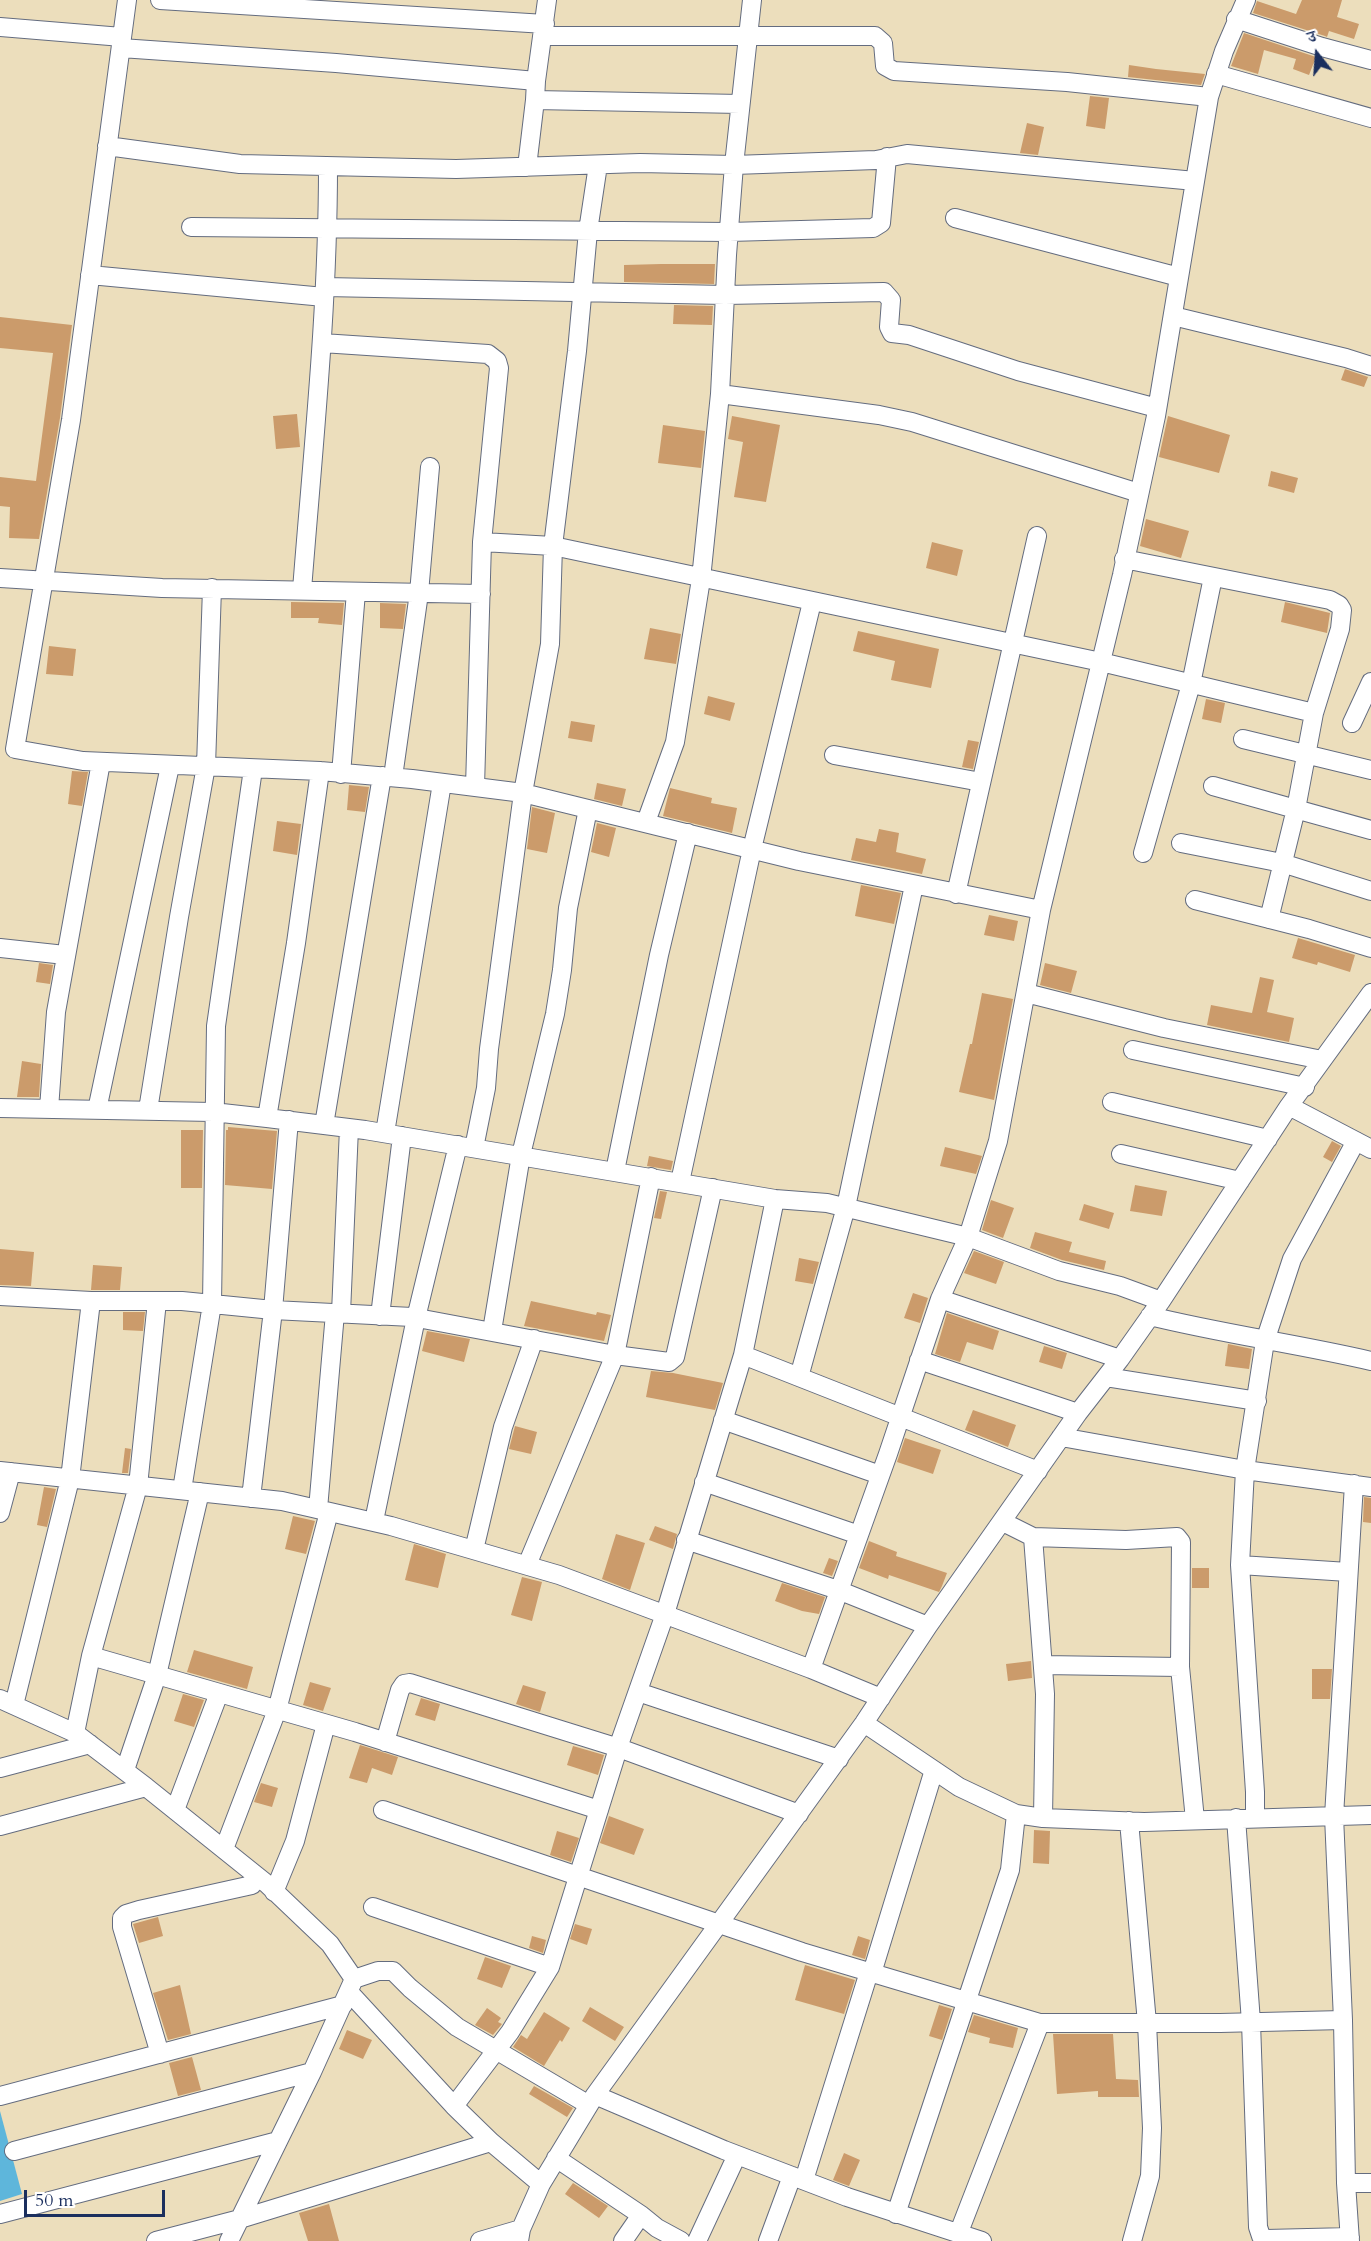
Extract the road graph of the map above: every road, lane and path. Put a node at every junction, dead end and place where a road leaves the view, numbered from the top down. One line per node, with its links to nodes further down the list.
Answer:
1 (127, 0): 10 (street)
2 (160, 0): 8 (street)
3 (547, 0): 8 (street)
4 (752, 0): 9 (street)
5 (1246, 0): 6 (street)
6 (1236, 20): 11 (street); 12 (street)
7 (0, 27): 10 (street)
8 (543, 30): 9 (street); 13 (street)
9 (748, 36): 14 (street); 16 (street)
10 (121, 42): 13 (street); 18 (street)
11 (1371, 60)
12 (1216, 74): 14 (street); 17 (street)
13 (536, 81): 15 (street)
14 (1209, 97): 24 (street)
15 (535, 100): 16 (street); 23 (street)
16 (740, 104): 21 (street)
17 (1371, 118)
18 (107, 146): 22 (street); 30 (street)
19 (887, 158): 21 (street); 24 (street); 29 (street)
20 (597, 165): 21 (street); 23 (street); 28 (street)
21 (734, 165): 29 (street)
22 (328, 167): 23 (street); 27 (street)
23 (527, 167)
24 (1195, 181): 31 (street)
25 (955, 218): 31 (street)
26 (190, 227): 27 (street)
27 (328, 228): 28 (street); 32 (street)
28 (588, 231): 29 (street); 33 (street)
29 (729, 232): 34 (street)
30 (90, 275): 32 (street); 49 (street)
31 (1179, 277): 35 (street)
32 (325, 292): 33 (street); 36 (street)
33 (582, 293): 34 (street); 44 (street)
34 (725, 295): 38 (street); 39 (street)
35 (1173, 316): 37 (street); 39 (street)
36 (322, 342): 43 (street); 51 (street)
37 (1371, 366)
38 (720, 394): 41 (street); 48 (street)
39 (1157, 408): 41 (street)
40 (430, 467): 53 (street)
41 (1139, 493): 45 (street)
42 (1036, 536): 56 (street)
43 (482, 542): 44 (street); 54 (street)
44 (553, 546): 48 (street); 78 (street)
45 (1124, 560): 46 (street); 57 (street)
46 (1213, 577): 59 (street); 60 (street)
47 (0, 578): 49 (street)
48 (701, 579): 55 (street); 81 (street)
49 (44, 582): 50 (street); 63 (street)
50 (212, 588): 51 (street); 68 (street)
51 (302, 590): 52 (street)
52 (356, 592): 53 (street); 72 (street)
53 (419, 593): 54 (street); 73 (street)
54 (481, 594): 77 (street)
55 (812, 602): 56 (street); 85 (street)
56 (1013, 644): 57 (street); 74 (street)
57 (1101, 662): 59 (street); 92 (street)
58 (1371, 682): 61 (street)
59 (1191, 684): 60 (street); 86 (street)
60 (1314, 713): 64 (street)
61 (1352, 723)
62 (1243, 739): 64 (street)
63 (8, 748): 66 (street)
64 (1305, 754): 70 (street); 80 (street)
65 (834, 755): 74 (street)
66 (101, 762): 67 (street); 96 (street)
67 (170, 766): 68 (street); 106 (street)
68 (206, 766): 69 (street); 107 (street)
69 (253, 769): 71 (street); 108 (street)
70 (1371, 770)
71 (320, 771): 72 (street); 109 (street)
72 (341, 774): 73 (street)
73 (388, 777): 75 (street); 111 (street)
74 (981, 782): 90 (street)
75 (442, 783): 77 (street); 113 (street)
76 (1213, 786): 80 (street)
77 (475, 787): 78 (street)
78 (523, 793): 79 (street); 116 (street)
79 (588, 809): 81 (street); 118 (street)
80 (1296, 809): 82 (street); 87 (street)
81 (646, 822): 83 (street)
82 (1371, 830)
83 (688, 833): 85 (street); 119 (street)
84 (1181, 843): 87 (street)
85 (752, 849): 88 (street); 122 (street)
86 (1143, 853)
87 (1281, 863): 89 (street); 93 (street)
88 (914, 885): 90 (street); 125 (street)
89 (1371, 891)
90 (956, 894): 92 (street)
91 (1195, 900): 93 (street)
92 (1041, 910): 97 (street)
93 (1269, 919): 95 (street)
94 (0, 948): 96 (street)
95 (1371, 948)
96 (65, 955): 105 (street)
97 (1026, 993): 100 (street); 126 (street)
98 (1371, 993): 100 (street)
99 (1133, 1050): 101 (street)
100 (1322, 1060): 101 (street)
101 (1305, 1087): 103 (street)
102 (1112, 1102): 114 (street)
103 (1289, 1106): 114 (street); 115 (street)
104 (0, 1108): 105 (street)
105 (49, 1109): 106 (street)
106 (97, 1110): 107 (street)
107 (148, 1110): 108 (street)
108 (213, 1112): 109 (street); 132 (street)
109 (267, 1118): 110 (street)
110 (289, 1120): 111 (street); 133 (street)
111 (324, 1125): 112 (street)
112 (349, 1128): 113 (street); 134 (street)
113 (394, 1134): 116 (street); 135 (street)
114 (1268, 1139): 121 (street)
115 (1363, 1145): 140 (street)
116 (466, 1147): 118 (street); 137 (street)
117 (1121, 1154): 121 (street)
118 (521, 1155): 119 (street); 138 (street)
119 (615, 1171): 120 (street)
120 (651, 1177): 122 (street); 141 (street)
121 (1240, 1181): 131 (street)
122 (680, 1182): 123 (street)
123 (713, 1188): 124 (street); 141 (street)
124 (775, 1199): 125 (street); 142 (street)
125 (846, 1207): 126 (street); 146 (street)
126 (968, 1237): 128 (street); 131 (street)
127 (0, 1296): 129 (street)
128 (940, 1299): 143 (street); 144 (street)
129 (91, 1301): 130 (street); 157 (street)
130 (157, 1301): 132 (street); 160 (street)
131 (1161, 1301): 136 (street)
132 (212, 1304): 133 (street); 161 (street)
133 (273, 1310): 134 (street); 162 (street)
134 (338, 1313): 135 (street); 163 (street)
135 (380, 1316): 137 (street)
136 (1150, 1316): 140 (street); 143 (street)
137 (416, 1318): 138 (street); 165 (street)
138 (492, 1331): 139 (street)
139 (534, 1339): 141 (street); 170 (street)
140 (1265, 1341): 145 (street); 148 (street)
141 (615, 1355): 171 (street)
142 (743, 1355): 146 (street); 151 (street)
143 (1120, 1359): 147 (street)
144 (920, 1360): 149 (street); 150 (street)
145 (1371, 1361)
146 (799, 1377): 150 (street)
147 (1106, 1377): 148 (street); 149 (street)
148 (1257, 1401): 154 (street)
149 (1078, 1413): 152 (street)
150 (900, 1416): 153 (street); 156 (street)
151 (723, 1420): 156 (street); 158 (street)
152 (1061, 1437): 153 (street); 154 (street)
153 (1038, 1470): 166 (street)
154 (1245, 1470): 159 (street); 172 (street)
155 (5, 1472): 157 (street); 164 (street)
156 (880, 1475): 167 (street)
157 (70, 1479): 160 (street); 185 (street)
158 (704, 1482): 167 (street); 169 (street)
159 (1363, 1485): 173 (street)
160 (138, 1486): 161 (street); 177 (street)
161 (191, 1491): 162 (street); 181 (street)
162 (251, 1498): 163 (street)
163 (324, 1510): 165 (street); 186 (street)
164 (0, 1513)
165 (374, 1521): 170 (street)
166 (1003, 1522): 168 (street); 176 (street)
167 (859, 1535): 174 (street)
168 (1033, 1537): 178 (street); 179 (street)
169 (686, 1540): 174 (street); 175 (street)
170 (474, 1550): 171 (street)
171 (527, 1565): 175 (street)
172 (1240, 1565): 173 (street); 207 (street)
173 (1348, 1572): 204 (street)
174 (838, 1590): 176 (street); 180 (street)
175 (664, 1614): 180 (street); 182 (street)
176 (928, 1626): 184 (street)
177 (91, 1656): 181 (street); 189 (street)
178 (1043, 1665): 179 (street); 205 (street)
179 (1180, 1667): 208 (street)
180 (811, 1669): 184 (street)
181 (157, 1675): 183 (street); 195 (street)
182 (638, 1692): 192 (street); 193 (street)
183 (219, 1693): 186 (street); 198 (street)
184 (881, 1698): 187 (street)
185 (7, 1702): 189 (street)
186 (277, 1710): 188 (street); 211 (street)
187 (864, 1723): 193 (street); 196 (street)
188 (326, 1724): 190 (street); 214 (street)
189 (75, 1733): 191 (street)
190 (386, 1742): 192 (street); 200 (street)
191 (90, 1744): 194 (street); 195 (street)
192 (619, 1748): 200 (street); 201 (street)
193 (839, 1759): 201 (street)
194 (0, 1768)
195 (125, 1770): 197 (street)
196 (934, 1770): 202 (street); 218 (street)
197 (146, 1787): 198 (street); 210 (street)
198 (175, 1810): 211 (street)
199 (383, 1810): 212 (street)
200 (600, 1810): 212 (street)
201 (799, 1814): 216 (street)
202 (1016, 1814): 205 (street); 220 (street)
203 (1371, 1815): 204 (street)
204 (1334, 1816): 207 (street); 221 (street)
205 (1043, 1818): 209 (street)
206 (1236, 1818): 207 (street); 208 (street); 222 (street)
207 (1255, 1818)
208 (1195, 1820): 209 (street)
209 (1129, 1821): 224 (street)
210 (0, 1826)
211 (224, 1849): 214 (street)
212 (579, 1876): 216 (street); 217 (street)
213 (252, 1885): 226 (street)
214 (274, 1892): 219 (street)
215 (373, 1907): 217 (street)
216 (720, 1924): 218 (street); 229 (street)
217 (550, 1967): 225 (street)
218 (870, 1972): 220 (street); 236 (street)
219 (349, 1992): 225 (street); 226 (street); 227 (street); 230 (street)
220 (966, 2001): 223 (street); 241 (street)
221 (1343, 2020): 222 (street); 237 (street)
222 (1251, 2022): 224 (street); 246 (street)
223 (1040, 2023): 224 (street); 244 (street)
224 (1147, 2023): 255 (street)
225 (497, 2050): 229 (street); 230 (street)
226 (160, 2054): 228 (street)
227 (312, 2072): 231 (street); 233 (street)
228 (0, 2096)
229 (592, 2100): 234 (street); 235 (street)
230 (454, 2106): 232 (street)
231 (278, 2142): 240 (street); 243 (street)
232 (491, 2142): 239 (street); 243 (street)
233 (14, 2151)
234 (737, 2155): 236 (street); 252 (street)
235 (556, 2158): 239 (street); 242 (street)
236 (798, 2178): 241 (street); 253 (street)
237 (1346, 2182): 238 (street); 246 (street)
238 (1371, 2183)
239 (541, 2184): 245 (street)
240 (0, 2214)
241 (896, 2214): 244 (street)
242 (640, 2215): 250 (street); 251 (street)
243 (240, 2219): 247 (street); 248 (street)
244 (959, 2232): 254 (street)
245 (520, 2235): 249 (street)
246 (1350, 2239)
247 (156, 2241)
248 (229, 2241)
249 (480, 2241)
250 (623, 2241)
251 (681, 2241)
252 (696, 2241)
253 (768, 2241)
254 (982, 2241)
255 (1132, 2241)

